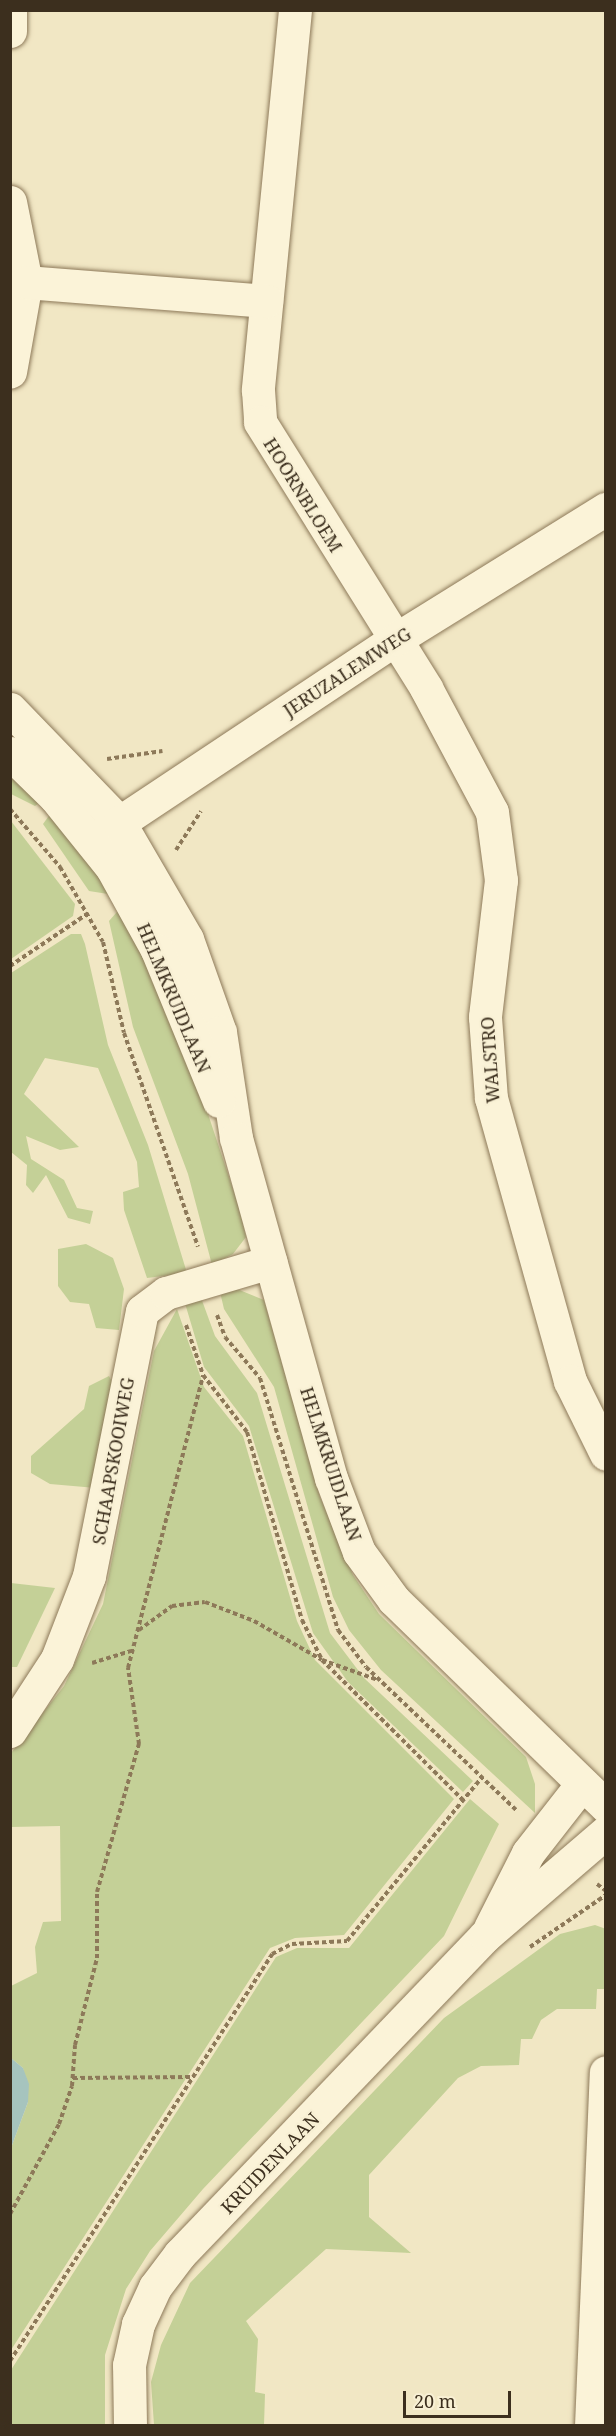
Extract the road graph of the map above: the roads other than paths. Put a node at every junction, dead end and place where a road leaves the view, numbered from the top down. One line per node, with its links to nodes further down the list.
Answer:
1 (295, 10): 6 (street, HOORNBLOEM)
2 (10, 12): 3 (street)
3 (10, 31)
4 (10, 202): 5 (street)
5 (26, 282): 6 (street); 7 (street)
6 (266, 301): 9 (street, HOORNBLOEM)
7 (10, 372)
8 (606, 509): 9 (street, JERUZALEMWEG)
9 (396, 639): 12 (street, JERUZALEMWEG); 16 (street, WALSTRO)
10 (10, 709): 12 (street, HELMKRUIDLAAN)
11 (10, 753): 13 (street, HELMKRUIDLAAN)
12 (119, 822): 13 (street, JERUZALEMWEG); 14 (street, HELMKRUIDLAAN)
13 (93, 840): 14 (street, HELMKRUIDLAAN)
14 (236, 1138): 15 (street, HELMKRUIDLAAN)
15 (270, 1262): 17 (street, SCHAAPSKOOIWEG); 18 (street, HELMKRUIDLAAN)
16 (606, 1454)
17 (10, 1731)
18 (582, 1784): 19 (street, HELMKRUIDLAAN); 21 (street, KRUIDENLAAN)
19 (606, 1806)
20 (606, 1832): 21 (street, KRUIDENLAAN)
21 (485, 1936): 23 (street, KRUIDENLAAN)
22 (606, 2072): 24 (street)
23 (130, 2426)
24 (591, 2426)

